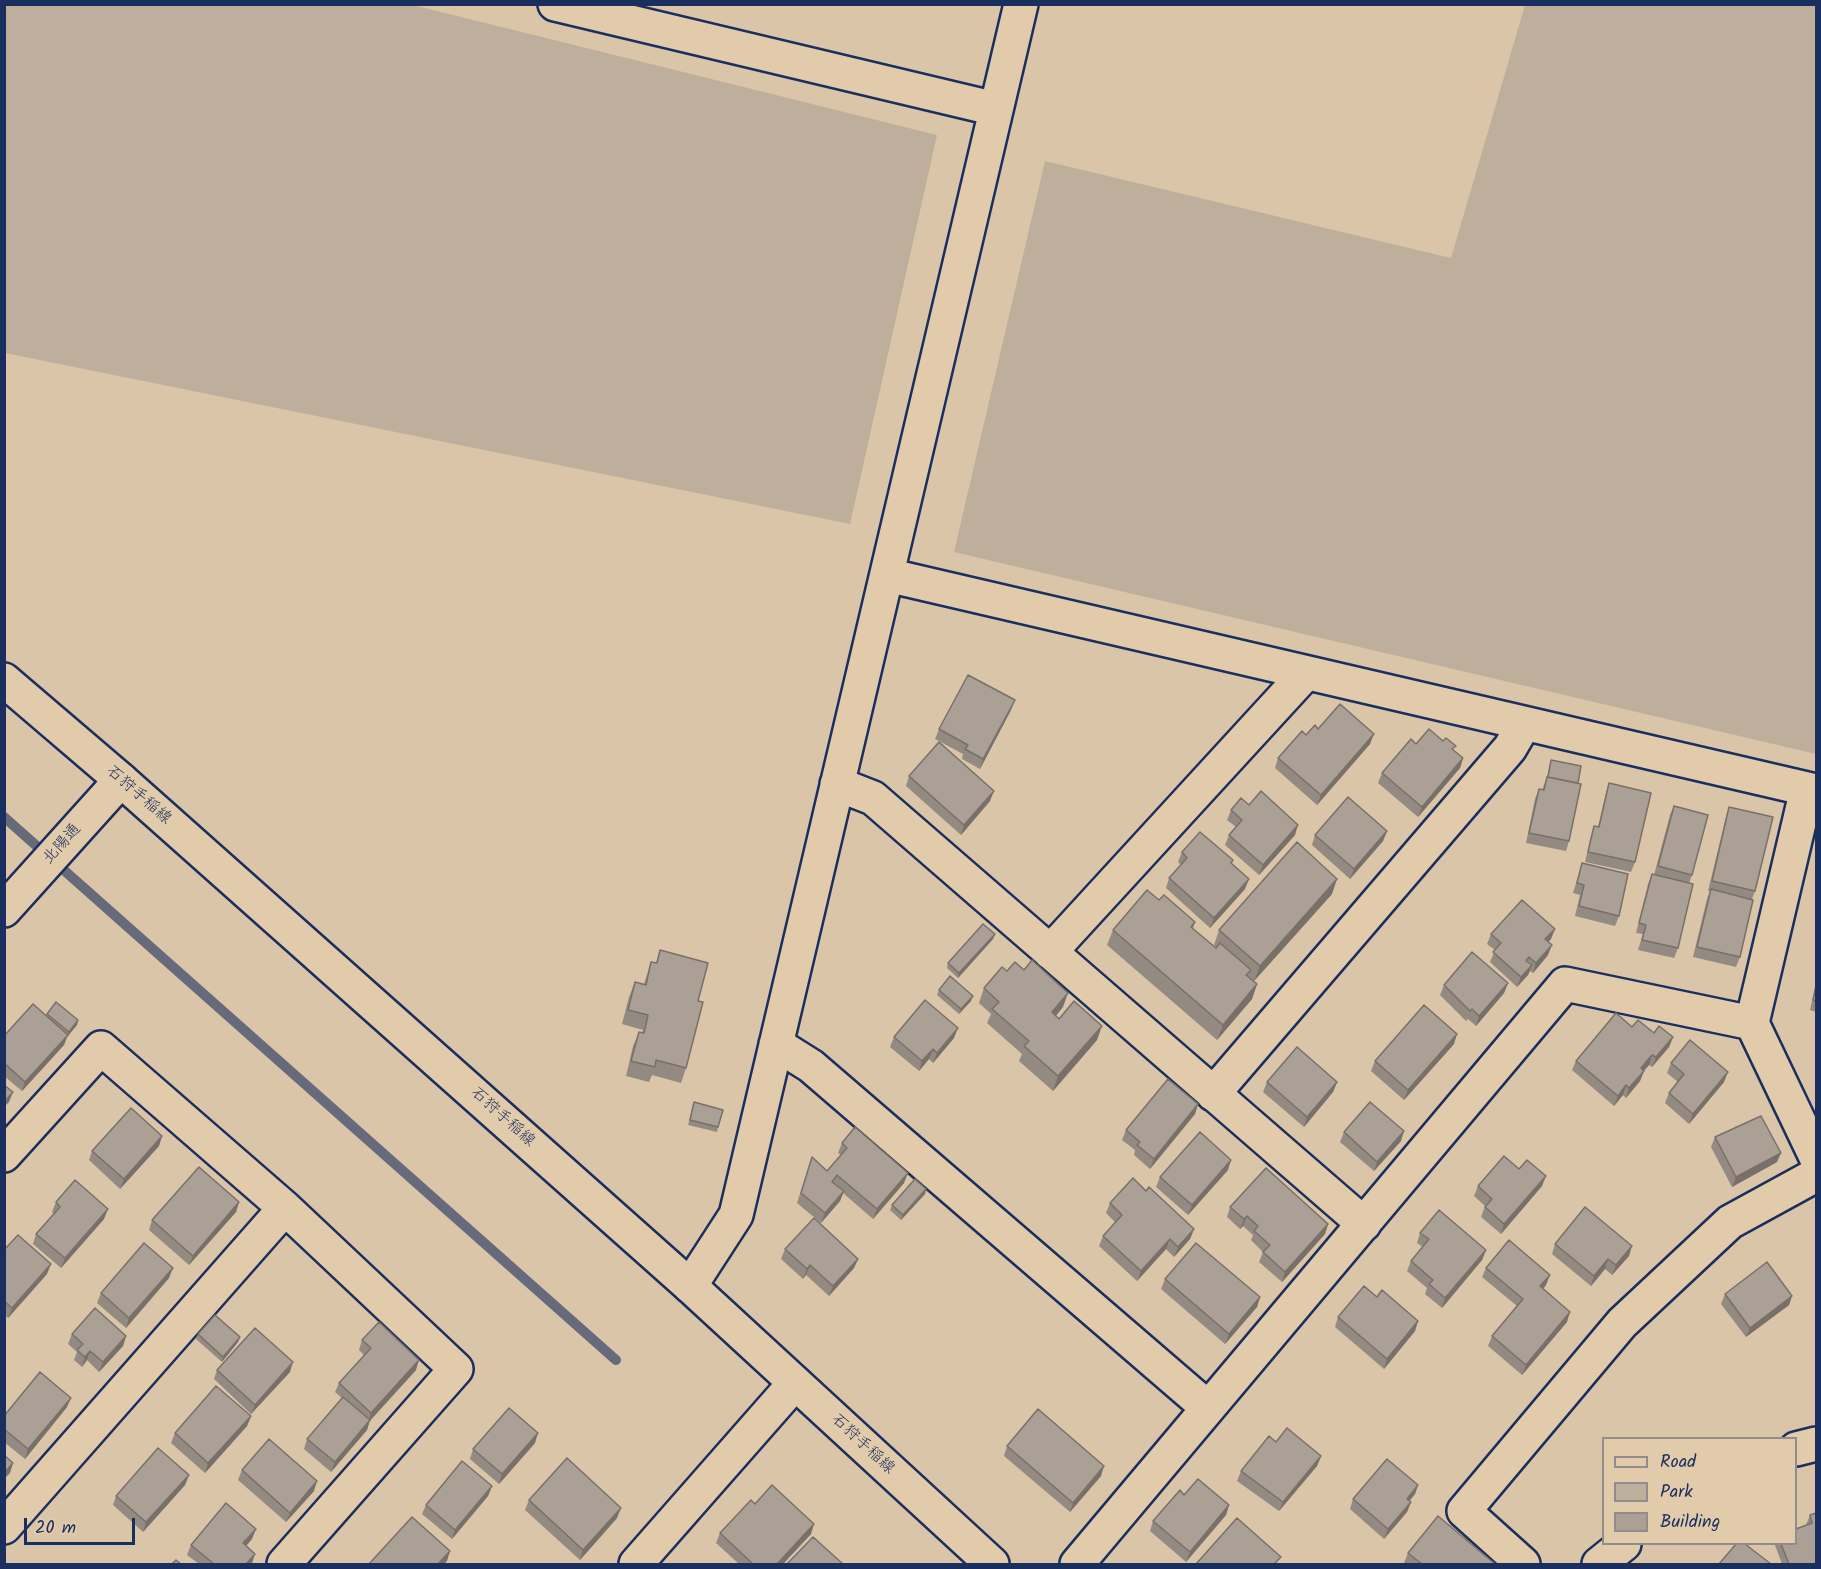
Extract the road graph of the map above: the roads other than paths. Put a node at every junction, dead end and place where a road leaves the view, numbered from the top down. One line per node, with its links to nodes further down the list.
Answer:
1 (555, 4): 3 (street)
2 (1021, 4): 3 (street)
3 (996, 109): 4 (street)
4 (887, 576): 5 (street); 9 (street)
5 (1306, 673): 7 (street); 12 (street)
6 (4, 680): 8 (street, 石狩手稲線)
7 (1524, 724): 10 (street); 15 (street)
8 (121, 780): 11 (street, 北陽通); 21 (street, 石狩手稲線)
9 (837, 784): 12 (street); 14 (street)
10 (1812, 790): 13 (street)
11 (4, 910)
12 (1050, 952): 15 (street)
13 (1752, 1023): 17 (street); 20 (street)
14 (776, 1044): 21 (street); 23 (street)
15 (1214, 1094): 20 (street)
16 (4, 1155): 19 (street)
17 (1816, 1157)
18 (1816, 1175): 32 (street)
19 (285, 1208): 26 (street); 28 (street)
20 (1364, 1224): 23 (street)
21 (690, 1286): 22 (street, 石狩手稲線)
22 (795, 1383): 29 (street); 30 (street, 石狩手稲線)
23 (1208, 1408): 31 (street)
24 (1816, 1444): 25 (street)
25 (1797, 1449)
26 (4, 1527)
27 (1623, 1545): 33 (street)
28 (284, 1564)
29 (636, 1564)
30 (992, 1564)
31 (1077, 1564)
32 (1522, 1564)
33 (1599, 1564)

